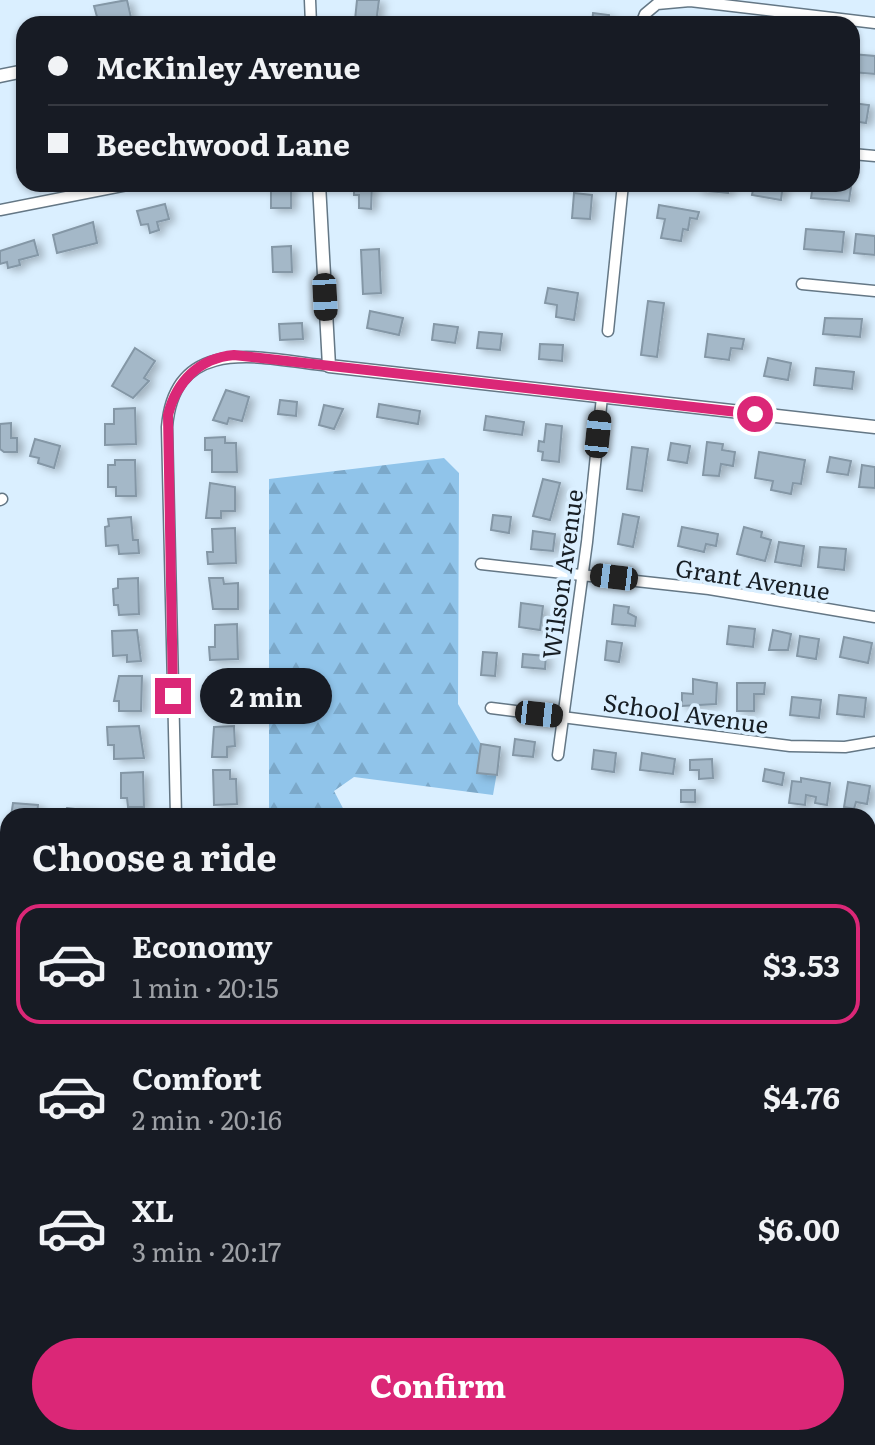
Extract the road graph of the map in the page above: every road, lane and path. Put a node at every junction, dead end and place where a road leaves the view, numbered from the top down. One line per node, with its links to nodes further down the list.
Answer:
1 (645, 16): 2 (street)
2 (816, 16)
3 (91, 192): 6 (street)
4 (319, 192): 10 (street)
5 (622, 192): 9 (street)
6 (0, 210)
7 (802, 284): 8 (street)
8 (875, 291)
9 (608, 331)
10 (329, 366): 11 (street); 20 (street)
11 (602, 397): 12 (street); 14 (street, Wilson Avenue)
12 (875, 427)
13 (481, 564): 14 (street, Grant Avenue)
14 (583, 574): 15 (street, Grant Avenue); 17 (street, Wilson Avenue)
15 (875, 617)
16 (491, 708): 17 (street, School Avenue)
17 (563, 717): 18 (street, School Avenue); 19 (street, Wilson Avenue)
18 (875, 742)
19 (558, 755)
20 (176, 808)

